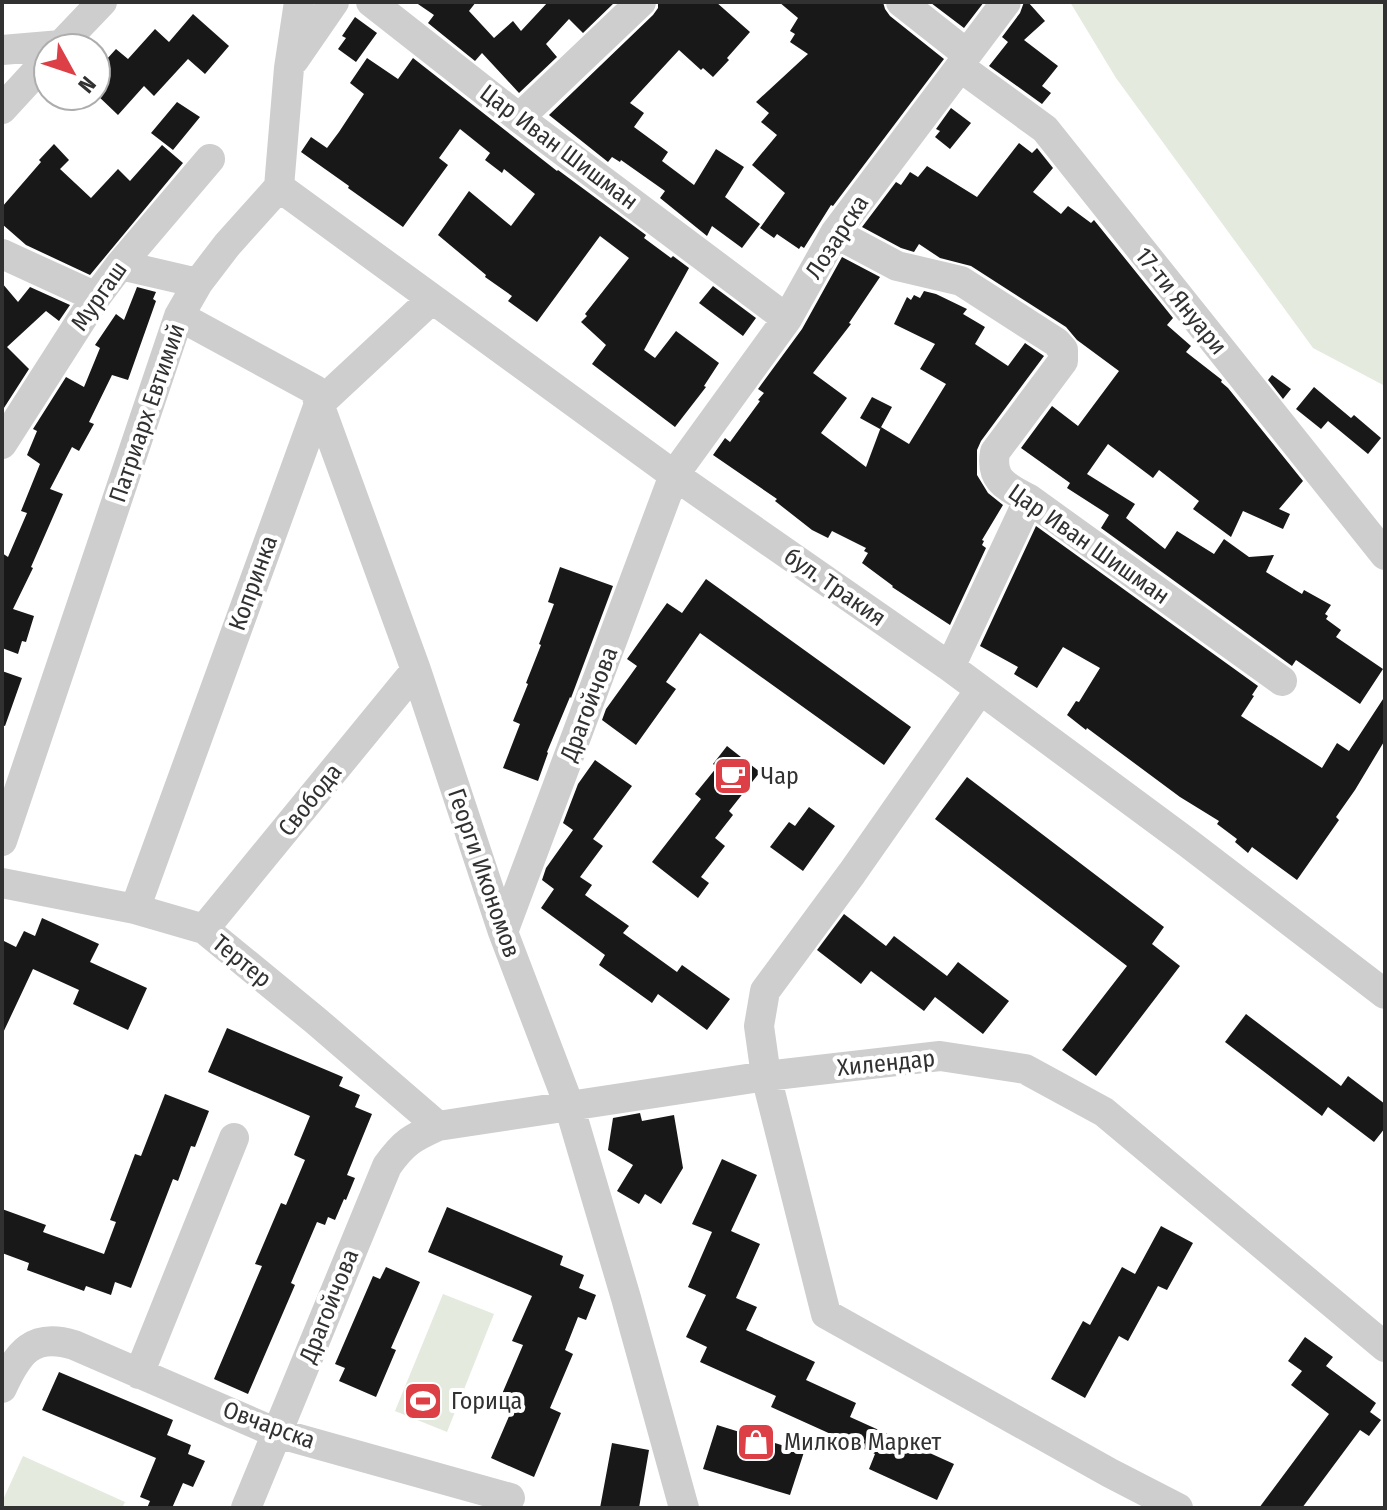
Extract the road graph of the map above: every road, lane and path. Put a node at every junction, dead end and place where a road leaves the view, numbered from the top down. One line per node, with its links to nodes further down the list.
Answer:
1 (102, 2): 8 (street)
2 (299, 2): 12 (street)
3 (334, 2): 12 (street)
4 (371, 2): 15 (street, Цар Иван Шишман)
5 (641, 2): 15 (street)
6 (901, 2): 11 (street, 17-ти Януари)
7 (1006, 2): 11 (street, Лозарска)
8 (73, 32)
9 (2, 50): 10 (street)
10 (32, 50)
11 (963, 60): 18 (street, Лозарска); 30 (street, 17-ти Януари)
12 (289, 68): 17 (street)
13 (32, 76): 14 (street)
14 (2, 109)
15 (519, 118): 25 (street, Цар Иван Шишман)
16 (210, 159): 20 (street, Мургаш)
17 (279, 187): 21 (street, Патриарх Евтимий); 23 (street, бул. Тракия)
18 (835, 233): 25 (street, Лозарска); 29 (street, Цар Иван Шишман)
19 (2, 254): 22 (street)
20 (120, 265): 21 (street); 22 (street, Мургаш)
21 (198, 283): 24 (street, Патриарх Евтимий)
22 (96, 297): 27 (street, Мургаш)
23 (432, 299): 26 (street, Копринка); 28 (street, бул. Тракия)
24 (179, 316): 26 (street, Георги Икономов); 35 (street, Патриарх Евтимий)
25 (787, 319): 28 (street, Лозарска)
26 (319, 404): 32 (street, Георги Икономов); 37 (street, Копринка)
27 (2, 444)
28 (674, 475): 31 (street, бул. Тракия); 39 (street, Драгойчова)
29 (1029, 499): 31 (street); 33 (street, Цар Иван Шишман)
30 (1385, 555)
31 (950, 667): 34 (street, бул. Тракия)
32 (416, 670): 38 (street, Свобода); 39 (street, Георги Икономов)
33 (1282, 681)
34 (980, 690): 40 (street, бул. Тракия); 41 (street)
35 (2, 841)
36 (2, 883): 37 (street, Тертер)
37 (135, 909): 38 (street, Тертер)
38 (204, 929): 43 (street, Тертер)
39 (503, 932): 42 (street, Георги Икономов)
40 (1385, 994)
41 (766, 1076): 42 (street, Хилендар); 45 (street, Хилендар); 52 (street)
42 (569, 1105): 43 (street, Хилендар); 51 (street, Георги Икономов)
43 (438, 1126): 48 (street, Драгойчова)
44 (234, 1138): 46 (street)
45 (1385, 1347)
46 (139, 1374): 47 (street, Овчарска); 48 (street, Овчарска)
47 (2, 1388)
48 (277, 1433): 49 (street, Овчарска); 50 (street, Драгойчова)
49 (510, 1498)
50 (246, 1508)
51 (684, 1508)
52 (1178, 1508)

